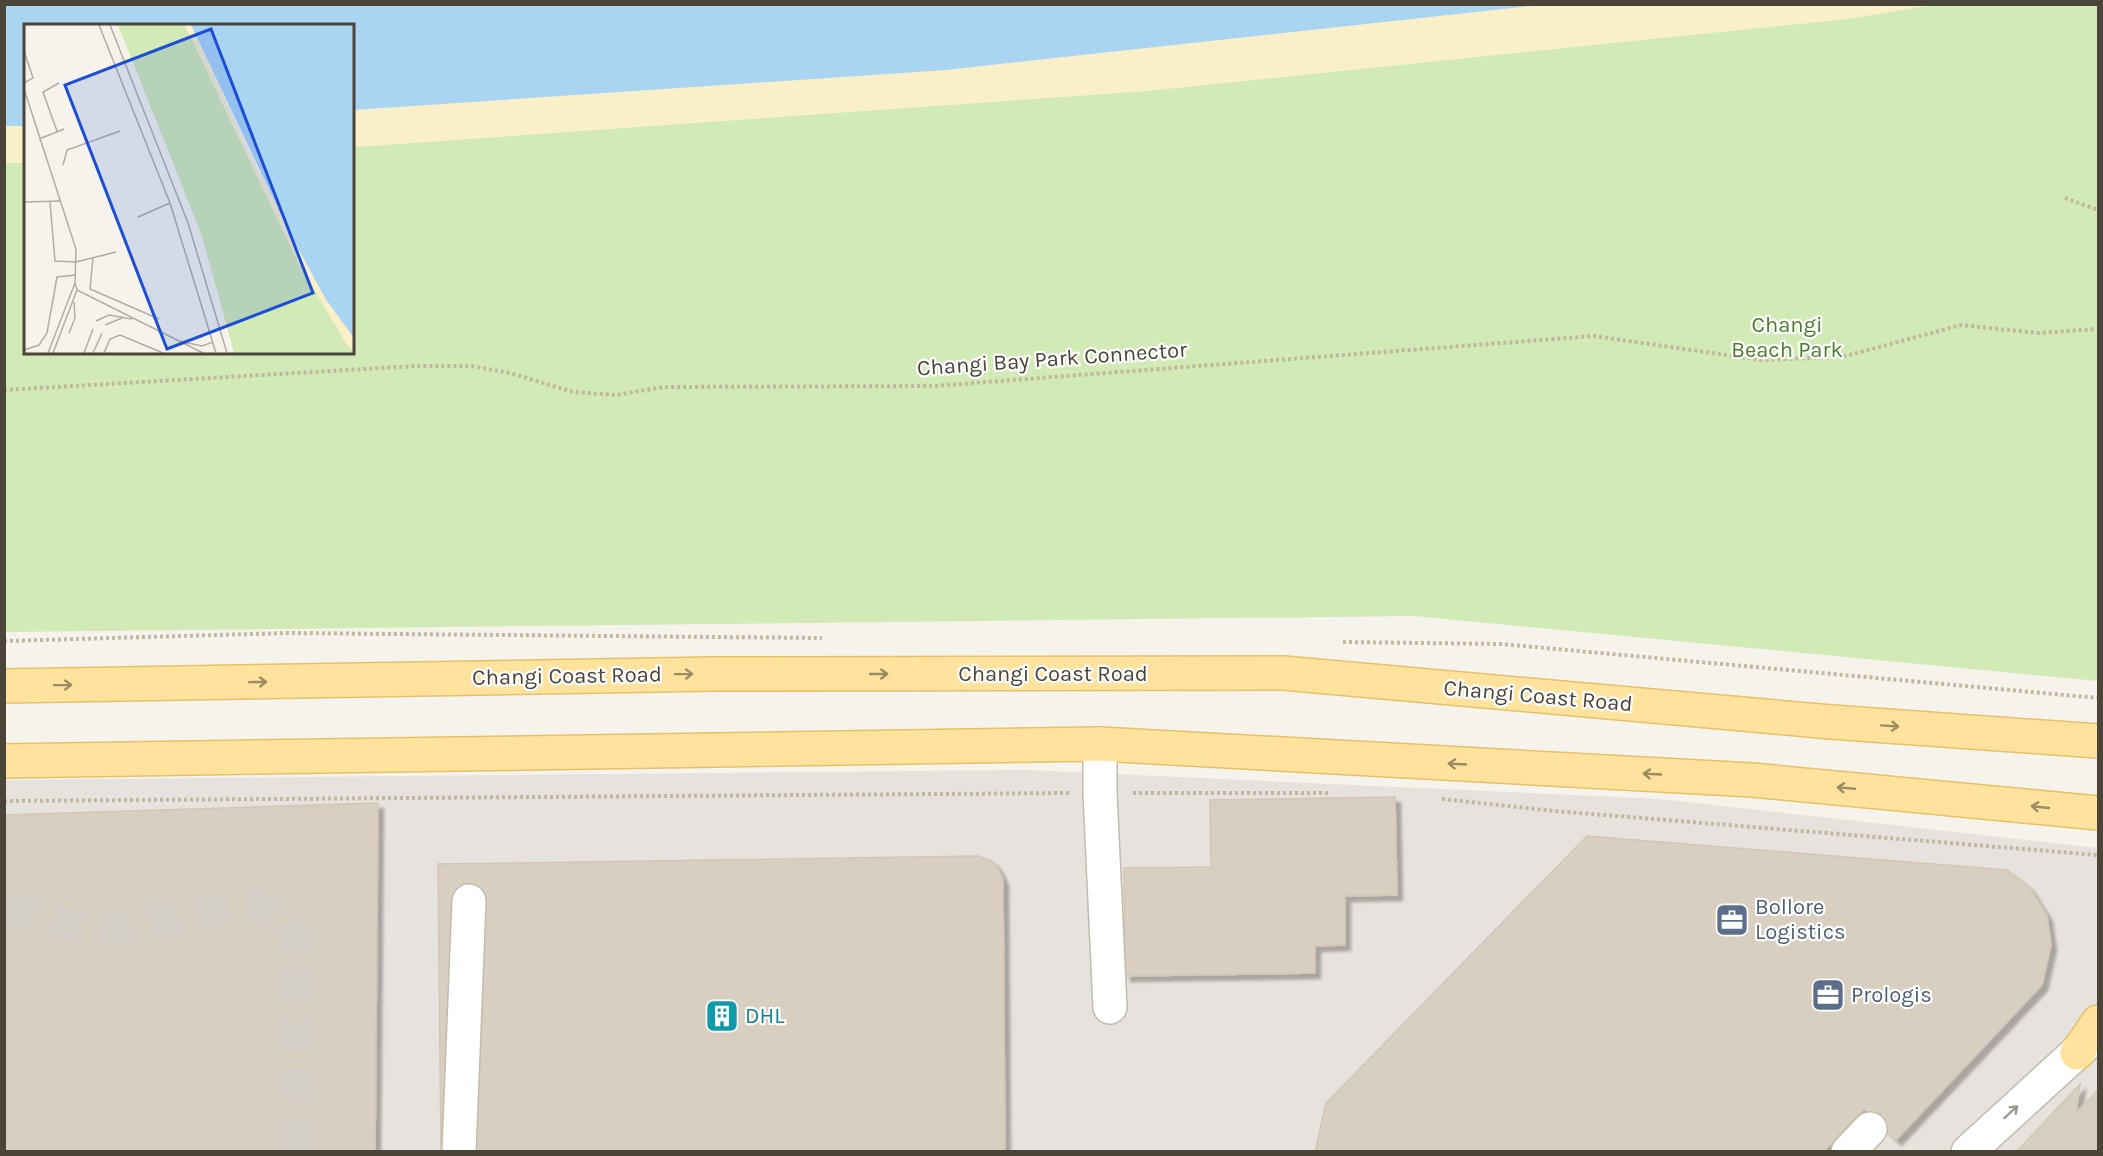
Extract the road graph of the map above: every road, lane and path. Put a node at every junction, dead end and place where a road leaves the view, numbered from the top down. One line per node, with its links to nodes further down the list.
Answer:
1 (2065, 198): 2 (path)
2 (2098, 210)
3 (2098, 329): 4 (path, Changi Bay Park Connector)
4 (4, 390)
5 (4, 686): 6 (main road, Changi Coast Road, one-way to 6)
6 (2098, 741)
7 (1100, 744): 8 (main road); 9 (street); 13 (main road, one-way to 7)
8 (4, 761)
9 (1100, 793): 10 (path); 12 (path); 16 (street)
10 (1338, 793)
11 (1431, 798): 14 (path)
12 (4, 801)
13 (2098, 813)
14 (2098, 855)
15 (468, 901): 19 (street)
16 (1110, 1007)
17 (2098, 1022): 18 (main road)
18 (2088, 1043): 20 (street, one-way to 18)
19 (459, 1152)
20 (1968, 1152)

